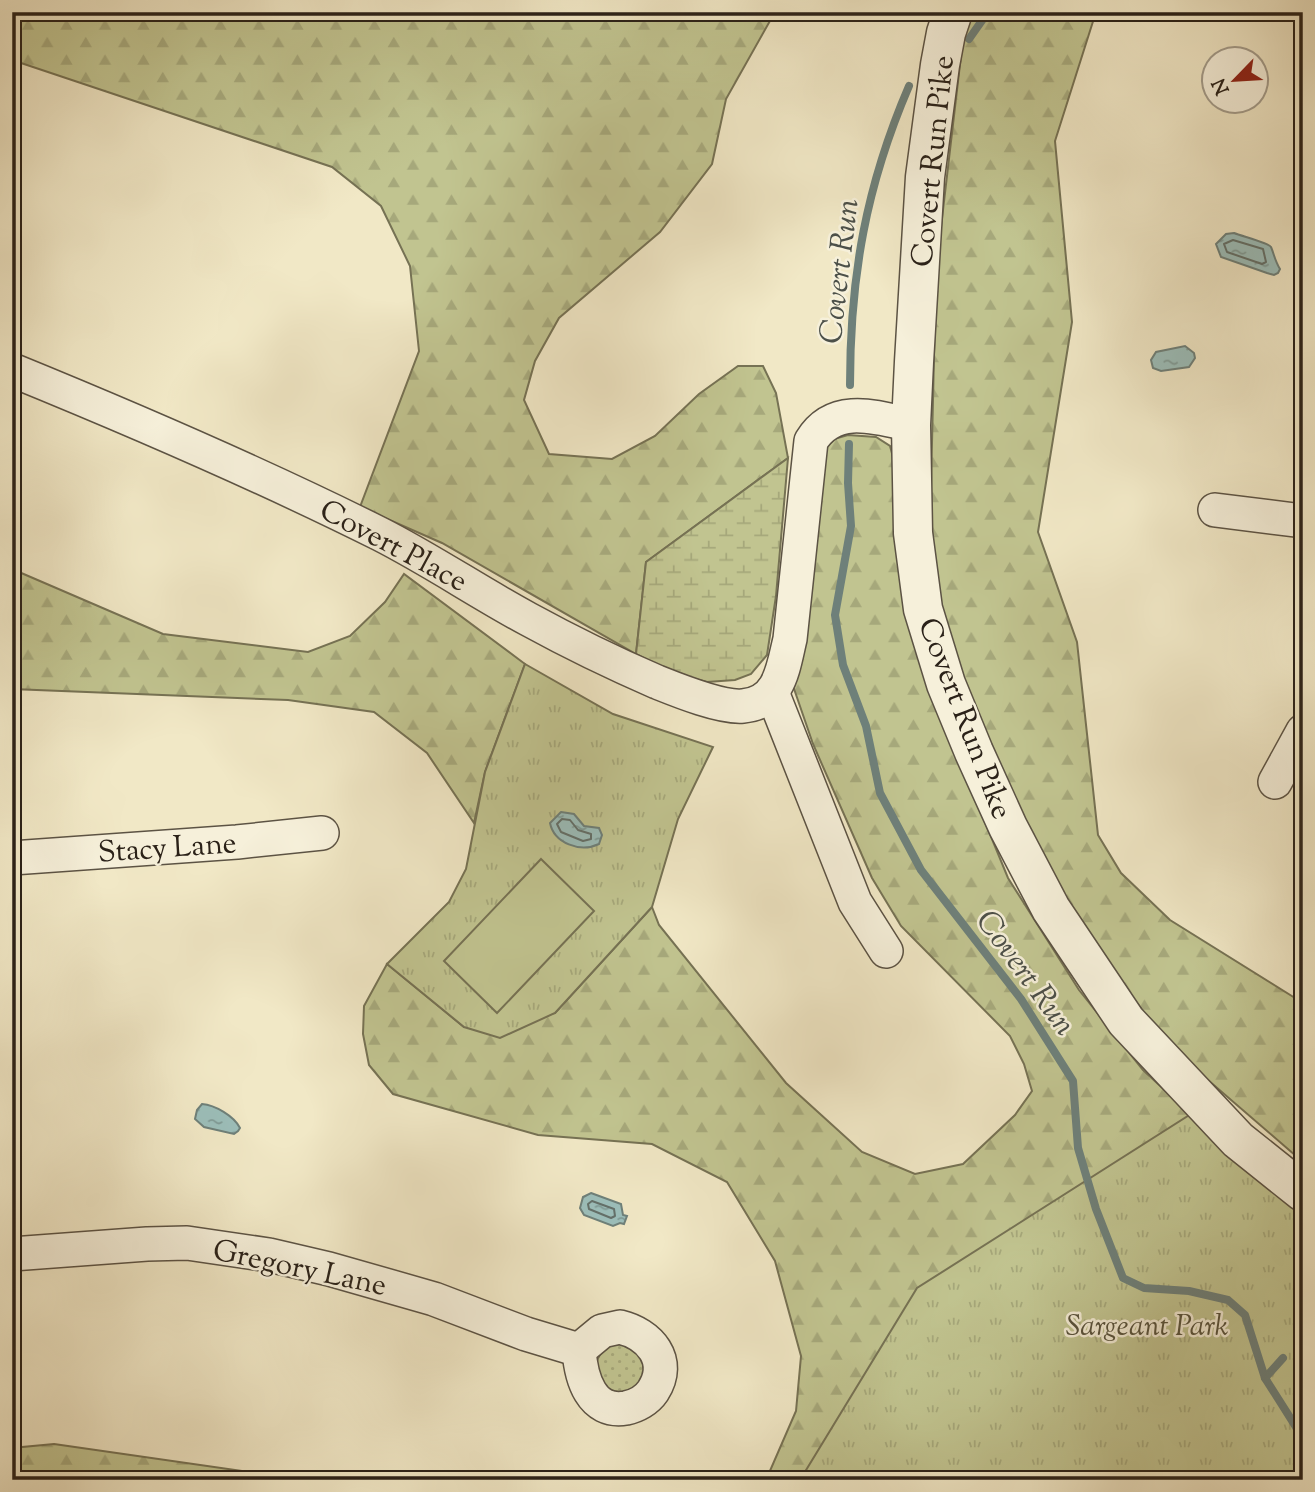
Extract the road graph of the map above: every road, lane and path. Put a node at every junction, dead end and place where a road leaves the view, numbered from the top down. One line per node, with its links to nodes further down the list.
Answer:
1 (953, 12): 3 (street, Covert Run Pike)
2 (12, 370): 6 (street, Covert Place)
3 (911, 425): 6 (street); 12 (street, Covert Run Pike)
4 (1216, 510): 5 (street)
5 (1303, 521)
6 (772, 692): 11 (street)
7 (1303, 730): 8 (street)
8 (1275, 782)
9 (322, 834): 10 (street, Stacy Lane)
10 (12, 858)
11 (886, 951)
12 (1303, 1192)
13 (12, 1254): 14 (street, Gregory Lane)
14 (579, 1350)

